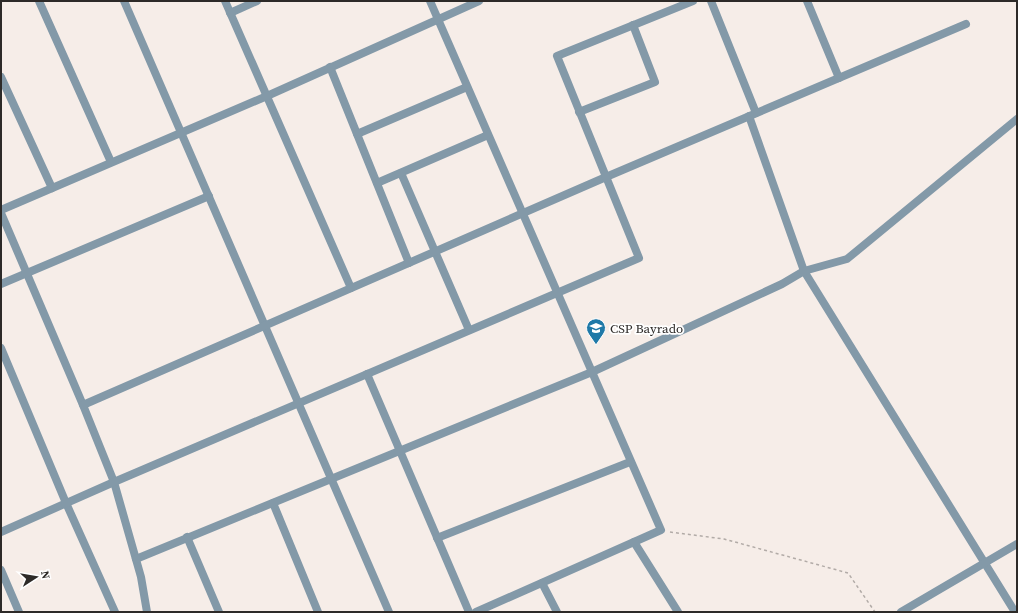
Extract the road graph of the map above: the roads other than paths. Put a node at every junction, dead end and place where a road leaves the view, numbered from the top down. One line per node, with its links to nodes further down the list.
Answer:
1 (39, 1): 25 (street)
2 (124, 1): 22 (street)
3 (225, 1): 10 (street)
4 (258, 1): 10 (street)
5 (430, 1): 11 (street)
6 (479, 1): 11 (street)
7 (693, 1): 13 (street)
8 (711, 1): 20 (street)
9 (807, 1): 16 (street)
10 (230, 13): 18 (street)
11 (438, 19): 14 (street); 17 (street)
12 (966, 24): 16 (street)
13 (633, 25): 19 (street); 19 (street)
14 (330, 67): 18 (street); 23 (street)
15 (1, 77): 29 (street)
16 (839, 78): 20 (street)
17 (467, 87): 23 (street); 24 (street)
18 (267, 96): 22 (street); 38 (street)
19 (579, 112): 27 (street)
20 (752, 114): 27 (street); 35 (street)
21 (1017, 119): 35 (street)
22 (181, 132): 25 (street); 30 (street)
23 (357, 134): 28 (street)
24 (488, 135): 26 (street); 32 (street)
25 (111, 162): 29 (street)
26 (401, 173): 28 (street); 33 (street)
27 (606, 177): 32 (street); 39 (street)
28 (377, 183): 34 (street)
29 (52, 188): 31 (street)
30 (209, 196): 36 (street); 40 (street)
31 (1, 211): 36 (street)
32 (522, 213): 33 (street); 39 (street)
33 (435, 252): 34 (street); 41 (street)
34 (409, 263): 38 (street)
35 (804, 271): 43 (street); 59 (street)
36 (27, 273): 37 (street); 46 (street)
37 (1, 284)
38 (351, 288): 40 (street)
39 (557, 293): 41 (street); 43 (street)
40 (265, 326): 45 (street); 46 (street)
41 (469, 330): 44 (street)
42 (1, 348): 51 (street)
43 (592, 372): 47 (street); 48 (street)
44 (366, 374): 45 (street); 47 (street)
45 (299, 403): 49 (street); 50 (street)
46 (83, 405): 50 (street)
47 (400, 451): 49 (street); 55 (street)
48 (630, 462): 55 (street); 56 (street)
49 (331, 478): 52 (street); 68 (street)
50 (114, 482): 51 (street); 58 (street)
51 (66, 503): 53 (street); 64 (street)
52 (273, 503): 54 (street); 67 (street)
53 (1, 532)
54 (187, 537): 58 (street); 66 (street)
55 (437, 538): 69 (street)
56 (634, 542): 61 (street); 72 (street)
57 (1017, 544): 59 (street)
58 (136, 558): 65 (street)
59 (984, 563): 62 (street); 73 (street)
60 (1, 570): 63 (street)
61 (542, 583): 70 (street); 71 (street)
62 (905, 611)
63 (19, 612)
64 (115, 612)
65 (147, 612)
66 (219, 612)
67 (318, 612)
68 (389, 612)
69 (469, 612)
70 (476, 612)
71 (557, 612)
72 (678, 612)
73 (1015, 612)

